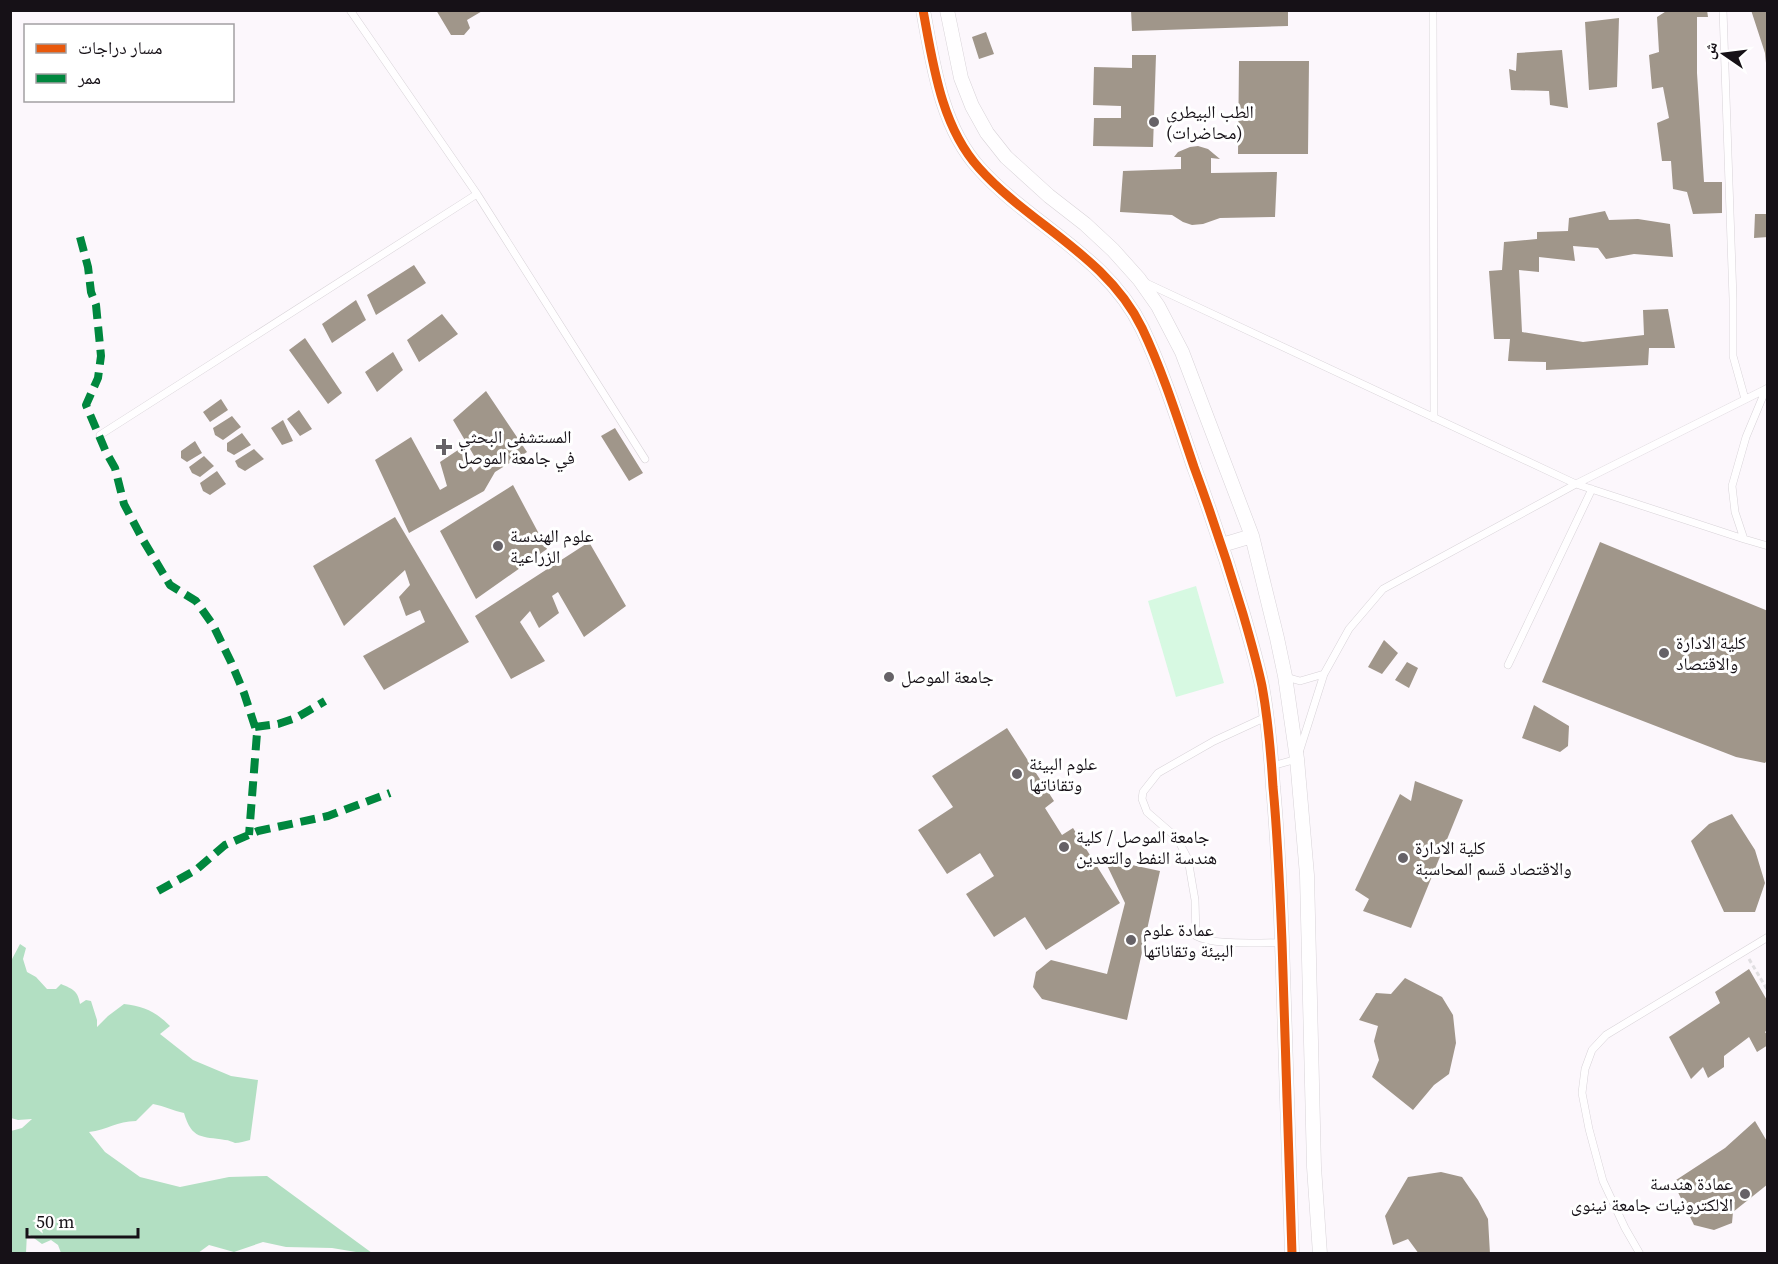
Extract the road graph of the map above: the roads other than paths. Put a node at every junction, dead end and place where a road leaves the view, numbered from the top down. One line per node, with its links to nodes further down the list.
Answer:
1 (350, 10): 6 (lane)
2 (923, 10): 17 (street)
3 (947, 10): 7 (street)
4 (1433, 10): 10 (lane)
5 (1723, 10): 9 (lane)
6 (477, 194): 11 (lane); 12 (lane)
7 (1139, 279): 10 (lane); 15 (street)
8 (1767, 389): 9 (lane); 16 (lane)
9 (1745, 399): 13 (lane)
10 (1434, 417): 13 (lane)
11 (100, 435)
12 (645, 459)
13 (1576, 484): 14 (lane); 20 (lane)
14 (1592, 489): 16 (lane); 19 (lane)
15 (1252, 536): 17 (street); 21 (street)
16 (1744, 539): 18 (lane)
17 (1222, 544): 22 (street)
18 (1767, 546)
19 (1508, 665)
20 (1324, 674): 21 (lane); 23 (lane)
21 (1285, 676): 23 (street)
22 (1266, 717): 24 (street); 26 (lane)
23 (1297, 759): 24 (lane); 28 (street)
24 (1272, 766): 26 (street)
25 (1767, 937): 29 (lane)
26 (1282, 943): 27 (street)
27 (1293, 1254)
28 (1320, 1254)
29 (1640, 1254)

